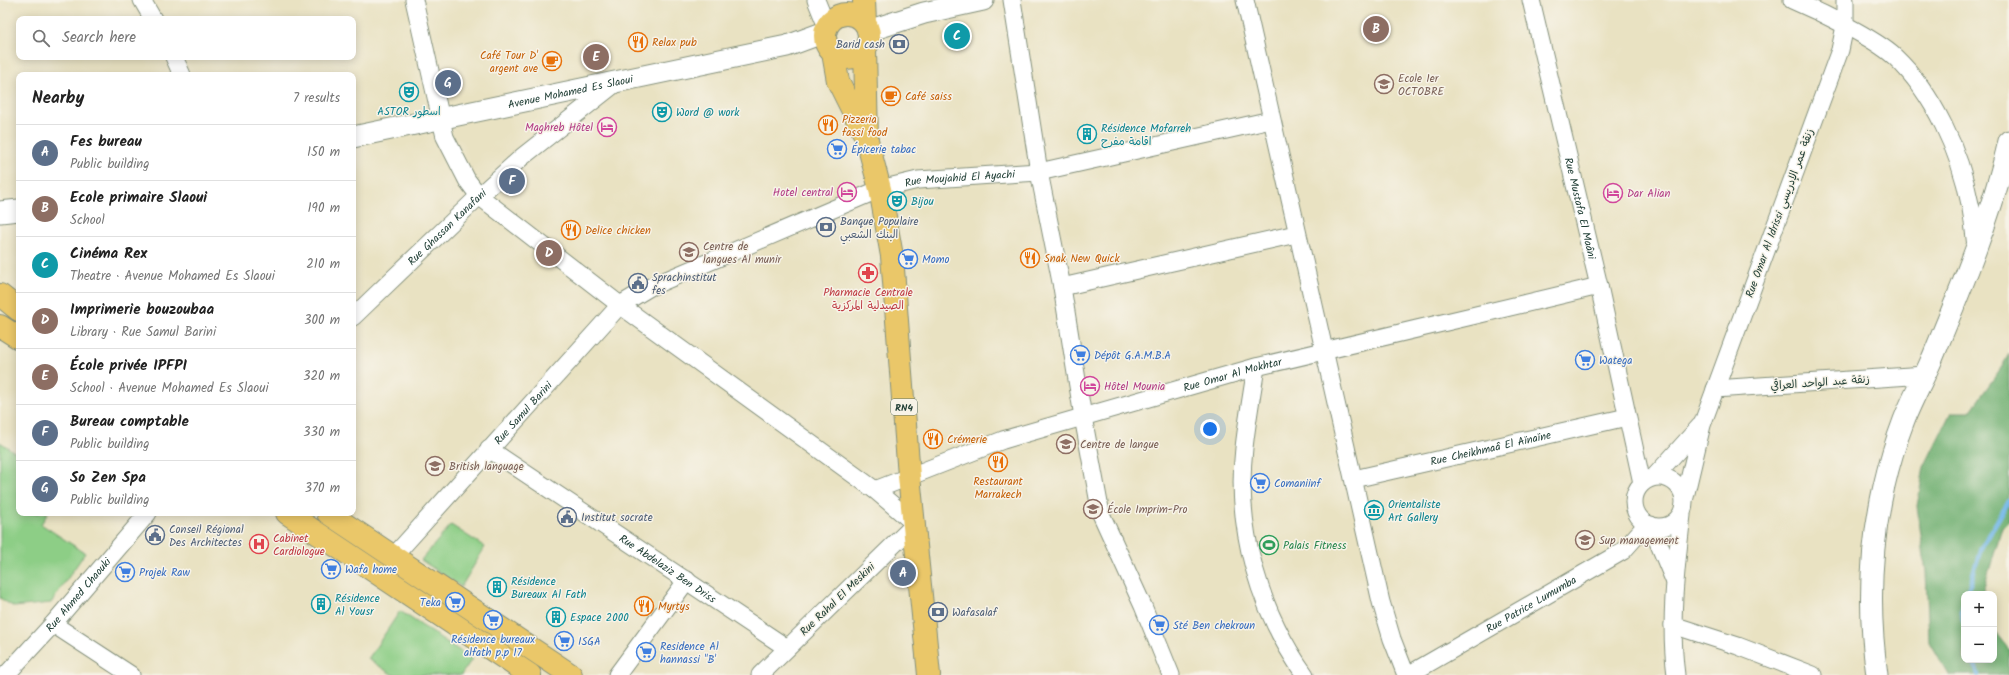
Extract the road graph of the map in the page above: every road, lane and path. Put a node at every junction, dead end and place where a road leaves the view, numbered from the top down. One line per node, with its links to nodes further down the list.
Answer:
1 (144, 0): 14 (street)
2 (414, 0): 21 (street)
3 (816, 0): 17 (street)
4 (847, 0): 17 (main road)
5 (864, 0): 16 (main road, RN4)
6 (907, 0): 13 (street)
7 (983, 0): 13 (street)
8 (1012, 0): 26 (street)
9 (1244, 0): 22 (street)
10 (1531, 0): 31 (street, Rue Mustafa El Maâni)
11 (1792, 0): 15 (street)
12 (1845, 0): 15 (street, Rue Omar Al Idrissi زنقة عمر الإدريسي)
13 (924, 13): 16 (street)
14 (152, 16)
15 (1846, 26): 30 (street); 42 (street, Rue Omar Al Idrissi زنقة عمر الإدريسي)
16 (866, 34): 17 (main road); 17 (main road); 24 (main road, RN4)
17 (830, 35): 20 (street, Avenue Mohamed Es Slaoui); 24 (main road, RN4)
18 (175, 60): 19 (street)
19 (181, 72)
20 (620, 80): 21 (street, Avenue Mohamed Es Slaoui); 28 (street, Rue Ghassan Kanafani)
21 (440, 119): 23 (street, Avenue Mohamed Es Slaoui); 28 (street)
22 (1271, 120): 26 (street, Rue Moujahid El Ayachi); 29 (street)
23 (356, 136)
24 (867, 140): 27 (main road, RN4)
25 (2009, 141): 30 (street)
26 (1039, 172): 27 (street, Rue Moujahid El Ayachi); 32 (street)
27 (880, 189): 34 (street, Rue Moujahid El Ayachi); 47 (main road, RN4)
28 (478, 196): 34 (street); 36 (street, Rue Ghassan Kanafani)
29 (1296, 234): 32 (street); 39 (street)
30 (1976, 246): 41 (street)
31 (1599, 286): 39 (street, Rue Omar Al Mokhtar); 44 (street, Rue Mustafa El Maâni)
32 (1062, 287): 43 (street)
33 (0, 295): 35 (main road)
34 (620, 305): 46 (street, Rue Samul Barini); 50 (street)
35 (16, 308)
36 (356, 314)
37 (0, 326): 38 (main road)
38 (16, 336)
39 (1324, 350): 40 (street, Rue Omar Al Mokhtar); 48 (street)
40 (1256, 367): 43 (street, Rue Omar Al Mokhtar); 72 (street)
41 (1925, 375): 42 (street, زنقة عبد الواحد العراقي); 76 (street)
42 (1715, 389): 45 (street, Rue Omar Al Idrissi زنقة عمر الإدريسي)
43 (1083, 417): 47 (street, Rue Omar Al Mokhtar); 71 (street)
44 (1627, 417): 48 (street, Rue Cheikhmaâ El Aïnaïne); 49 (street, Rue Mustafa El Maâni)
45 (1702, 425): 49 (street, Rue Omar Al Idrissi زنقة عمر الإدريسي); 51 (street, Rue Omar Al Idrissi زنقة عمر الإدريسي)
46 (489, 449): 58 (street, Rue Samul Barini); 59 (street, Rue Abdelaziz Ben Driss)
47 (909, 476): 50 (street, Rue Omar Al Mokhtar); 56 (main road, RN4)
48 (1354, 479): 73 (street)
49 (1648, 480): 51 (street); 57 (street)
50 (875, 490): 56 (street)
51 (1685, 497): 52 (street)
52 (1682, 515): 57 (street); 60 (street)
53 (145, 516): 61 (street, Rue Ahmed Chaouki)
54 (292, 516): 66 (main road)
55 (332, 516): 58 (main road)
56 (915, 524): 63 (street, Rue Rahal El Meskini); 70 (main road, RN4)
57 (1649, 525): 60 (street); 73 (street, Rue Patrice Lumumba)
58 (393, 557): 67 (main road)
59 (687, 580): 63 (street, Rue Abdelaziz Ben Driss); 68 (street)
60 (1674, 582): 62 (street)
61 (53, 624): 64 (street, Rue Ahmed Chaouki); 65 (street)
62 (1673, 625): 74 (street); 75 (street)
63 (787, 648): 69 (street, Rue Rahal El Meskini)
64 (6, 675)
65 (131, 675)
66 (530, 675)
67 (571, 675)
68 (617, 675)
69 (760, 675)
70 (929, 675)
71 (1172, 675)
72 (1305, 675)
73 (1407, 675)
74 (1676, 675)
75 (1813, 675)
76 (1877, 675)

